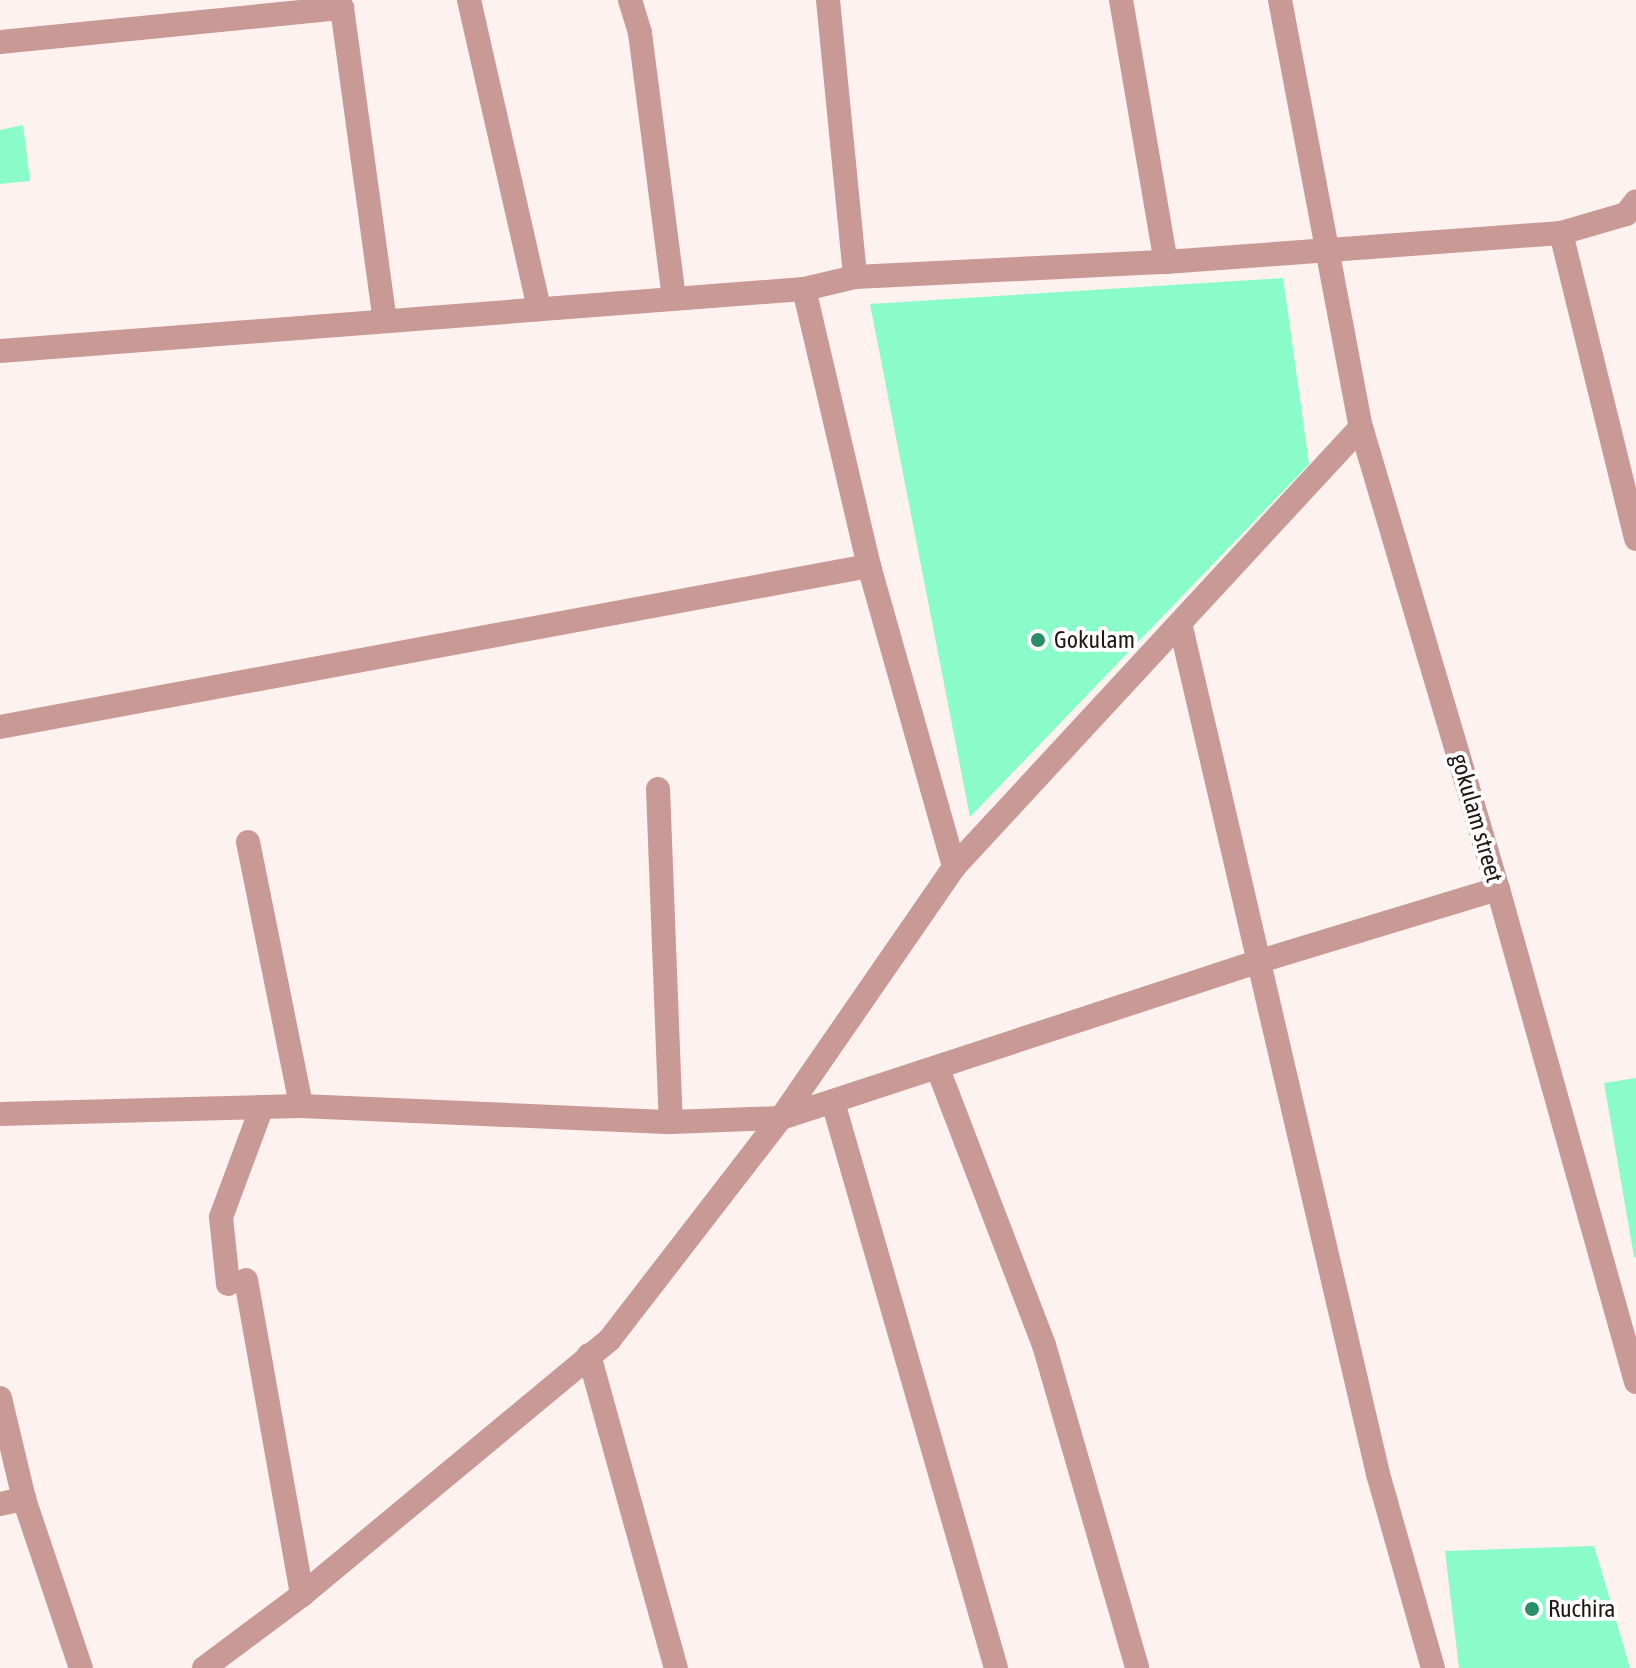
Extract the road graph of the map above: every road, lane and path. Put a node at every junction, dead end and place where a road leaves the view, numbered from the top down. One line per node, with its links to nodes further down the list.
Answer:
1 (469, 0): 14 (street)
2 (630, 0): 13 (street)
3 (828, 0): 11 (street)
4 (1121, 0): 10 (street)
5 (1280, 0): 9 (street, gokulam street)
6 (0, 42): 15 (street)
7 (1633, 209): 8 (street)
8 (1561, 233): 9 (street); 18 (street)
9 (1325, 251): 10 (street); 17 (street, gokulam street)
10 (1166, 262): 11 (street)
11 (855, 277): 12 (street)
12 (804, 289): 13 (street); 19 (street)
13 (674, 299): 14 (street)
14 (539, 309): 15 (street)
15 (385, 321): 16 (street)
16 (0, 351)
17 (1361, 427): 20 (street); 25 (street, gokulam street)
18 (1634, 526)
19 (869, 566): 21 (street); 24 (street)
20 (1180, 623): 24 (street); 26 (street)
21 (0, 727)
22 (658, 789): 33 (street)
23 (248, 842): 29 (street)
24 (954, 867): 32 (street)
25 (1498, 889): 26 (street); 35 (street, gokulam street)
26 (1257, 962): 27 (street); 44 (street)
27 (938, 1069): 28 (street); 43 (street)
28 (833, 1102): 32 (street); 42 (street)
29 (301, 1106): 30 (street); 33 (street)
30 (262, 1107): 31 (street); 38 (street)
31 (0, 1114)
32 (781, 1118): 33 (street); 34 (street)
33 (671, 1122)
34 (589, 1355): 38 (street); 41 (street)
35 (1636, 1382)
36 (0, 1398): 37 (street)
37 (12, 1501): 39 (street)
38 (302, 1595): 40 (street)
39 (81, 1668)
40 (204, 1668)
41 (676, 1668)
42 (996, 1668)
43 (1137, 1668)
44 (1433, 1668)

